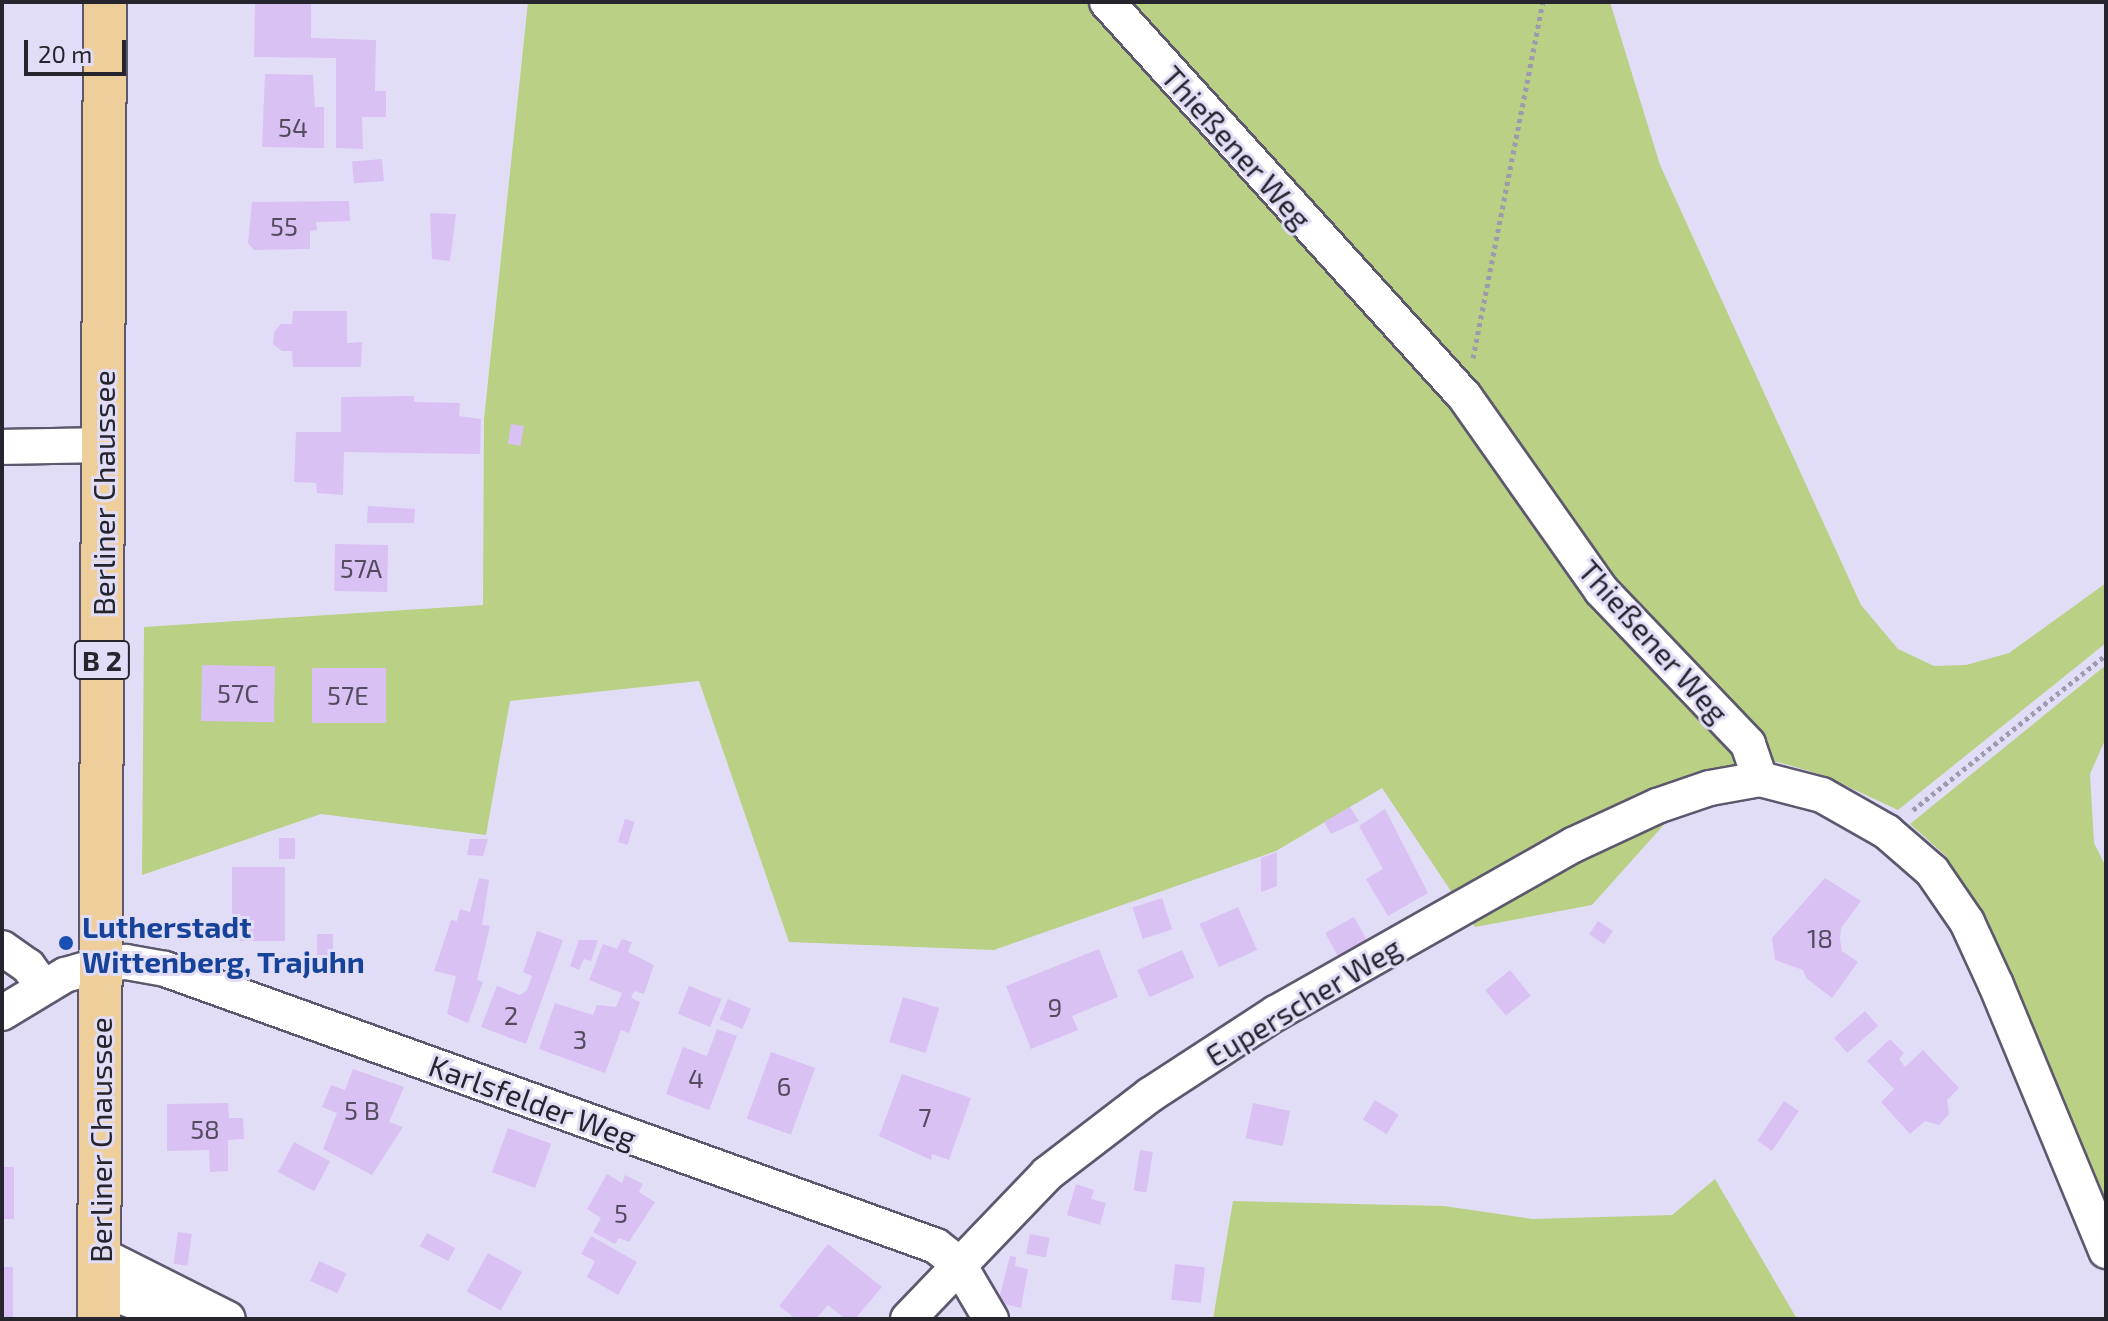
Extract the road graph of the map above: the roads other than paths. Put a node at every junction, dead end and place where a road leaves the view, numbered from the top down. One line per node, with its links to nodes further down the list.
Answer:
1 (105, 2): 3 (main road, Berliner Chaussee / B 2)
2 (1107, 2): 5 (street, Thießener Weg)
3 (103, 445): 4 (street); 7 (main road, Berliner Chaussee / B 2)
4 (2, 447)
5 (1760, 779): 10 (street); 11 (street, Euperscher Weg)
6 (2, 948): 8 (street)
7 (100, 965): 8 (street); 11 (street, Karlsfelder Weg); 12 (main road, Berliner Chaussee / B 2)
8 (43, 987): 9 (street)
9 (2, 1013)
10 (2106, 1251)
11 (958, 1263): 15 (street, Euperscher Weg); 16 (street)
12 (99, 1287): 13 (street); 14 (street)
13 (179, 1319)
14 (228, 1319)
15 (908, 1319)
16 (991, 1319)

